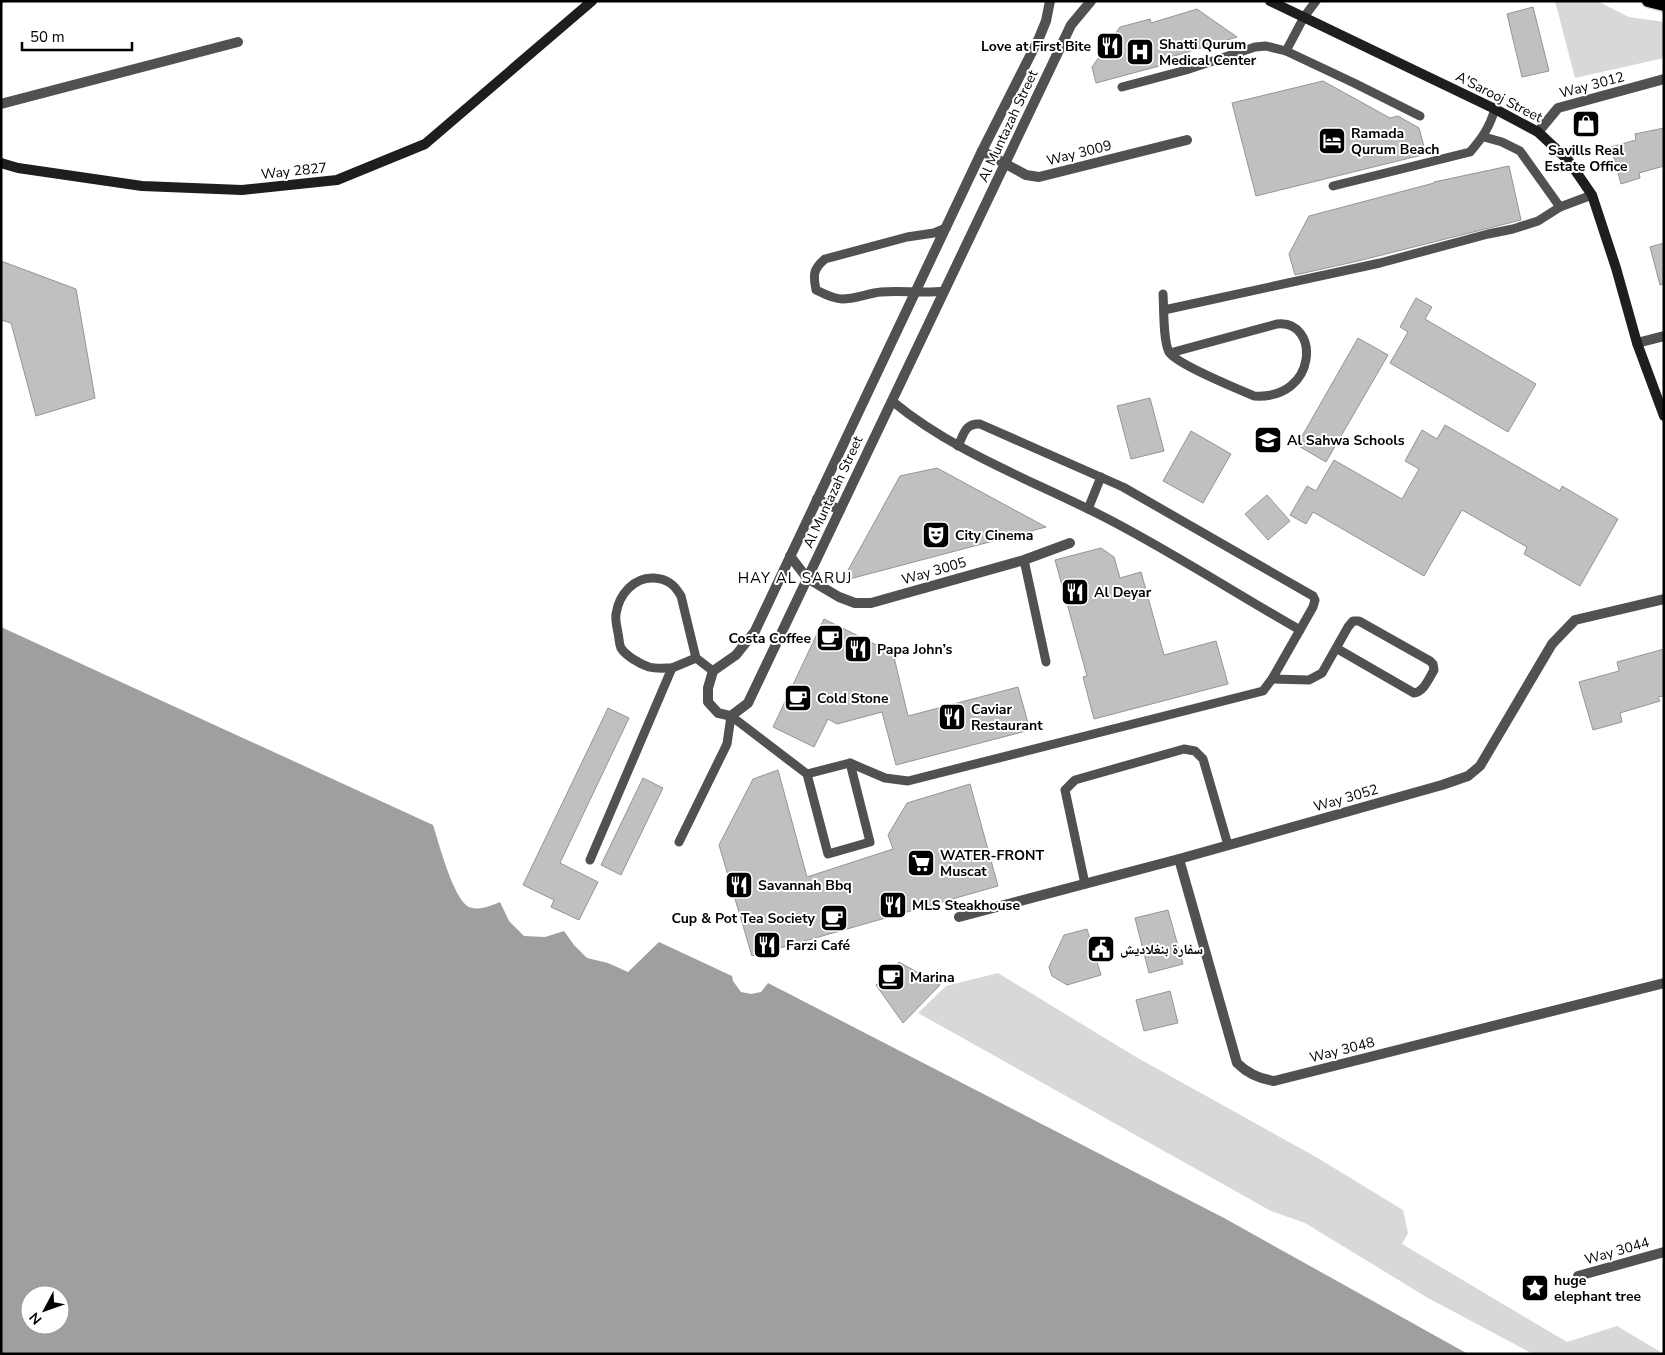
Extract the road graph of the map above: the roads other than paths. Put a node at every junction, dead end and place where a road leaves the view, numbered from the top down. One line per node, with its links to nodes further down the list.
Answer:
1 (592, 1): 20 (street, Way 2827)
2 (1050, 1): 19 (street, Al Muntazah Street)
3 (1091, 1): 21 (street, Al Muntazah Street)
4 (1270, 1): 8 (street, A'Sarooj Street)
5 (1316, 1): 8 (lane)
6 (1648, 1): 7 (main road)
7 (1664, 5)
8 (1304, 17): 10 (lane); 14 (street, A'Sarooj Street)
9 (238, 42): 13 (street)
10 (1286, 51): 12 (lane); 15 (lane)
11 (1664, 79): 16 (street, Way 3012)
12 (1122, 87)
13 (1, 104)
14 (1495, 109): 16 (street, A'Sarooj Street); 17 (lane)
15 (1420, 116)
16 (1538, 132): 23 (street, A'Sarooj Street)
17 (1484, 137): 22 (lane); 24 (lane)
18 (1187, 140): 21 (street, Way 3009)
19 (982, 151): 21 (street, Way 3009); 25 (street, Al Muntazah Street)
20 (1, 163)
21 (1005, 164): 27 (street, Al Muntazah Street)
22 (1333, 186)
23 (1592, 195): 24 (lane); 31 (street, A'Sarooj Street)
24 (1560, 207): 29 (lane)
25 (946, 228): 26 (street, Al Muntazah Street); 26 (lane)
26 (916, 291): 27 (lane); 37 (street, Al Muntazah Street)
27 (944, 291): 33 (street, Al Muntazah Street)
28 (1163, 294): 29 (lane)
29 (1164, 310): 32 (lane)
30 (1664, 336): 31 (street)
31 (1637, 343): 34 (street, A'Sarooj Street)
32 (1170, 353): 32 (lane)
33 (892, 401): 35 (lane); 39 (street, Al Muntazah Street)
34 (1664, 416)
35 (958, 446): 36 (lane); 38 (lane)
36 (1102, 477): 38 (lane); 45 (lane)
37 (818, 499): 39 (street); 41 (street, Al Muntazah Street)
38 (1088, 509): 45 (lane)
39 (840, 510): 43 (street, Al Muntazah Street)
40 (1070, 543): 42 (street, Way 3005)
41 (790, 556): 43 (street); 50 (street, Al Muntazah Street)
42 (1024, 560): 43 (street, Way 3005); 48 (lane)
43 (807, 578): 52 (street, Al Muntazah Street)
44 (1664, 599): 56 (street, Way 3052)
45 (1300, 630): 51 (lane)
46 (1336, 648): 46 (lane); 51 (lane)
47 (696, 658): 49 (lane); 49 (lane); 50 (lane)
48 (1046, 662)
49 (672, 668): 58 (lane)
50 (713, 671): 52 (street)
51 (1272, 679): 53 (lane)
52 (731, 716): 54 (lane); 55 (lane)
53 (850, 763): 54 (lane); 54 (lane)
54 (807, 774)
55 (679, 842)
56 (1228, 845): 57 (street, Way 3052); 59 (lane)
57 (1179, 859): 59 (street, Way 3052); 61 (street, Way 3048)
58 (590, 860)
59 (1085, 884): 60 (street, Way 3052)
60 (958, 917)
61 (1664, 984)
62 (1664, 1252): 63 (street, Way 3044)
63 (1578, 1276)

